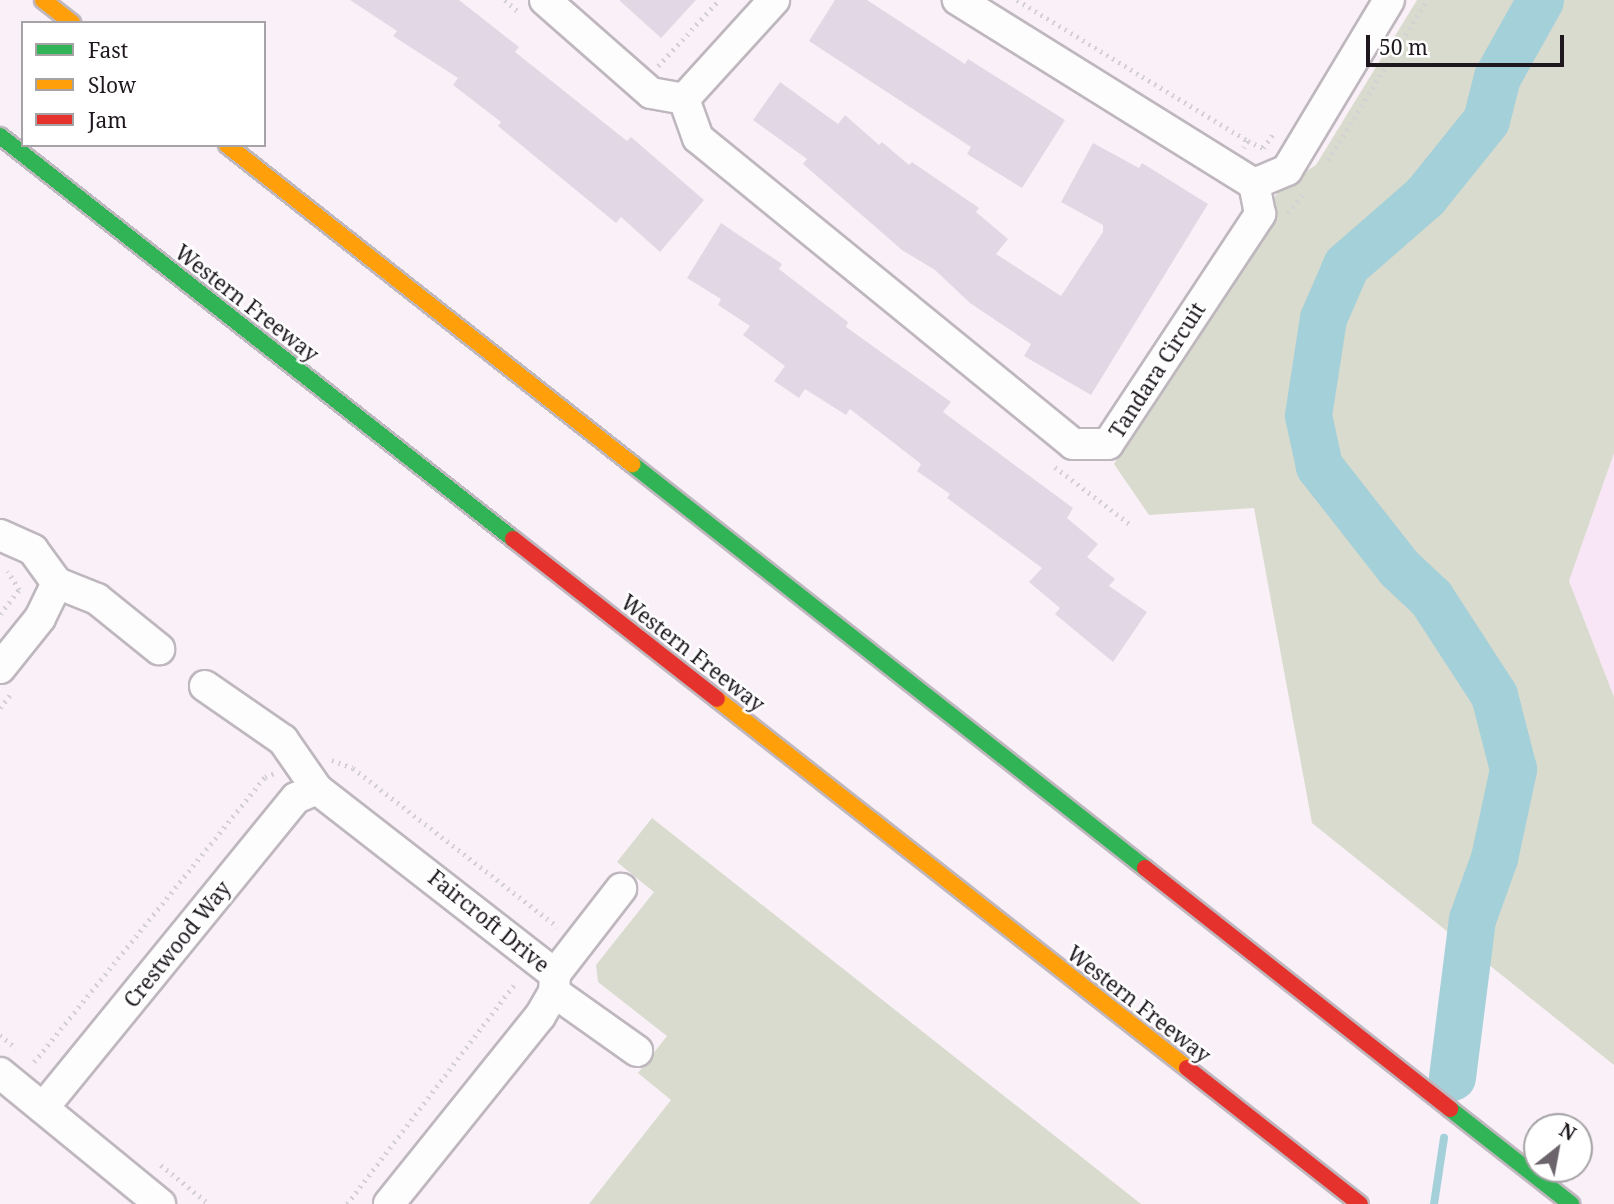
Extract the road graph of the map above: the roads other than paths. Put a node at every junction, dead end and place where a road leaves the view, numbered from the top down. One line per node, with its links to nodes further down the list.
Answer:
1 (43, 0): 6 (highway)
2 (545, 0): 7 (street)
3 (774, 0): 7 (street)
4 (958, 0): 10 (street)
5 (1389, 0): 10 (street)
6 (69, 21)
7 (684, 99): 10 (street, Tandara Circuit)
8 (0, 136): 24 (highway, Western Freeway)
9 (230, 147): 25 (highway)
10 (1254, 184)
11 (0, 535): 12 (street)
12 (58, 583): 13 (street); 14 (street)
13 (159, 649)
14 (0, 668)
15 (205, 686): 16 (street, Faircroft Drive)
16 (317, 789): 18 (street, Faircroft Drive); 21 (street, Crestwood Way)
17 (621, 889): 18 (street)
18 (554, 983): 19 (street); 23 (street, Faircroft Drive)
19 (637, 1051)
20 (0, 1073): 21 (street)
21 (43, 1108): 22 (street)
22 (160, 1204)
23 (389, 1204)
24 (1360, 1204)
25 (1571, 1204)

